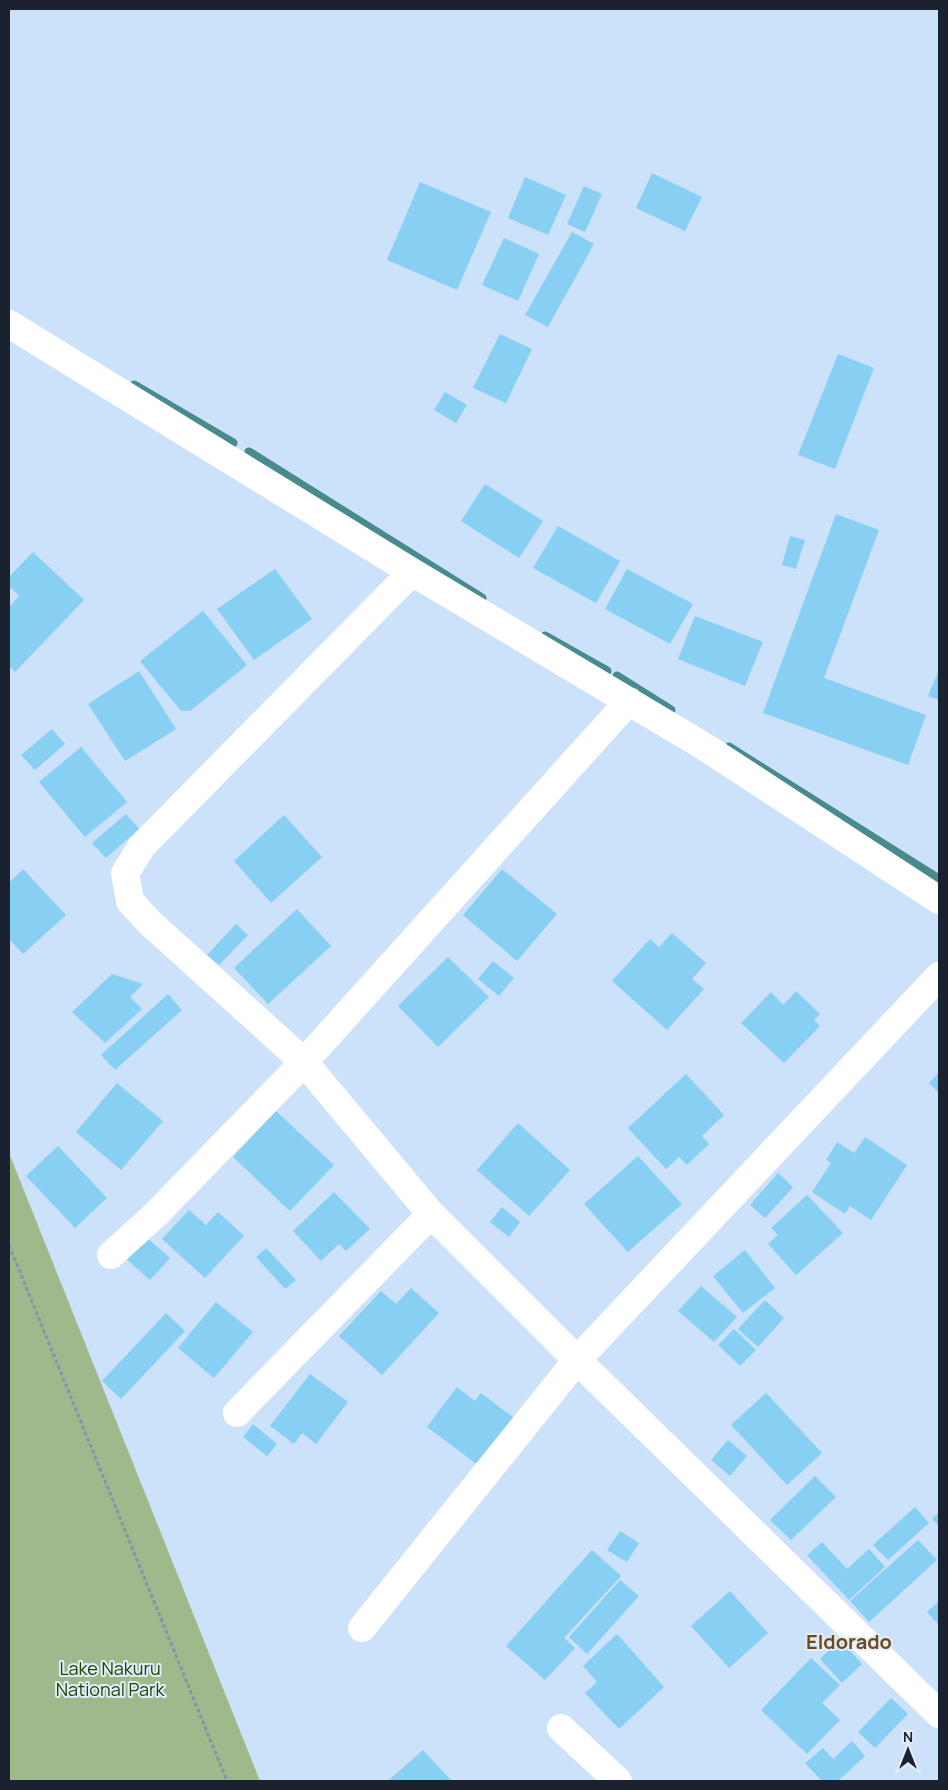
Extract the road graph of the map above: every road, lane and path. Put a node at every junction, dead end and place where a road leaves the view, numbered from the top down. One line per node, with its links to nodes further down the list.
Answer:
1 (9, 324): 2 (street)
2 (412, 572): 3 (street); 6 (street)
3 (629, 701): 4 (street); 6 (street)
4 (939, 900)
5 (939, 976): 10 (street)
6 (304, 1062): 7 (street); 9 (street)
7 (431, 1214): 10 (street); 11 (street)
8 (9, 1245): 15 (path)
9 (111, 1255)
10 (577, 1360): 12 (street); 13 (street)
11 (237, 1413)
12 (362, 1628)
13 (939, 1714)
14 (561, 1728): 16 (street)
15 (227, 1781)
16 (618, 1781)

